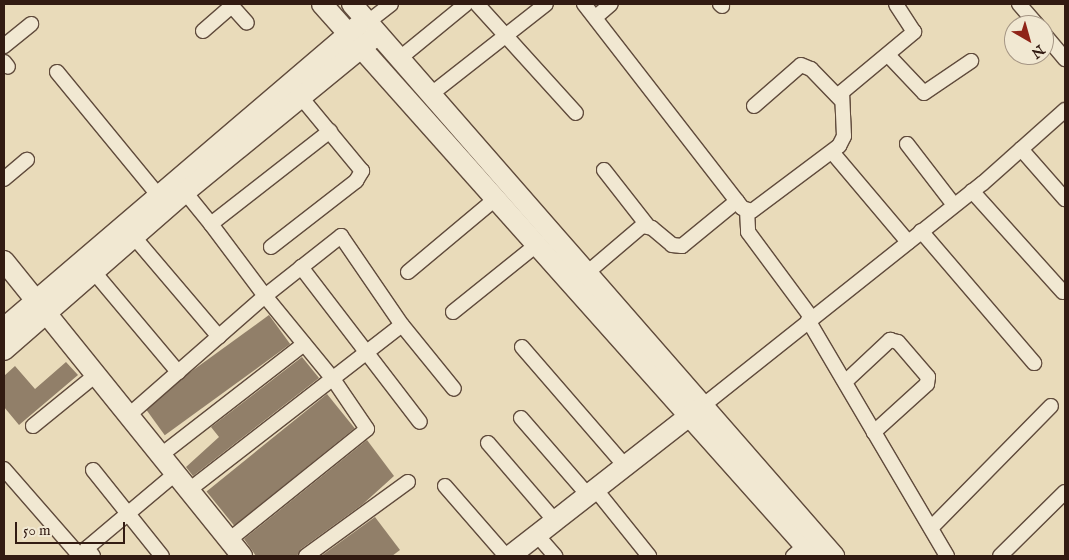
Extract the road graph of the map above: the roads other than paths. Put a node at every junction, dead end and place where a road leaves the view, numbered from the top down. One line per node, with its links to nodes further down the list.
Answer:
1 (322, 4): 19 (street)
2 (352, 4): 16 (street)
3 (391, 4): 16 (street)
4 (466, 4): 23 (street)
5 (477, 4): 18 (street)
6 (546, 4): 18 (street)
7 (584, 4): 13 (street)
8 (611, 4): 13 (street)
9 (896, 4): 22 (street)
10 (1019, 4): 12 (street)
11 (231, 5): 14 (street); 17 (street)
12 (1028, 15)
13 (597, 16): 46 (street)
14 (247, 23)
15 (31, 24): 20 (street)
16 (371, 25): 19 (street); 23 (street)
17 (203, 31)
18 (506, 36): 28 (street); 32 (street)
19 (355, 42): 27 (street); 44 (street)
20 (4, 46)
21 (1054, 46): 24 (street)
22 (888, 55): 25 (street); 29 (street)
23 (400, 58): 28 (street)
24 (1065, 59)
25 (971, 61)
26 (57, 72): 42 (street)
27 (296, 91): 33 (street); 41 (street); 42 (street)
28 (430, 95): 58 (street)
29 (840, 99): 30 (street); 36 (street)
30 (754, 106)
31 (1065, 110): 35 (street)
32 (576, 113)
33 (330, 131): 47 (street); 53 (street)
34 (907, 144): 45 (street)
35 (1021, 149): 40 (street); 43 (street)
36 (832, 152): 46 (street); 51 (street)
37 (27, 160): 39 (street)
38 (604, 170): 48 (street)
39 (4, 178)
40 (972, 191): 45 (street); 59 (street)
41 (185, 192): 47 (street); 50 (street)
42 (158, 195): 61 (street)
43 (1065, 199)
44 (494, 200): 52 (street); 57 (street)
45 (954, 205): 49 (street)
46 (742, 206): 48 (street); 63 (street)
47 (211, 224): 60 (street)
48 (647, 225): 58 (street)
49 (922, 231): 51 (street); 71 (street)
50 (134, 237): 56 (street); 66 (street)
51 (908, 242): 63 (street)
52 (535, 246): 62 (street); 81 (street)
53 (271, 247)
54 (4, 261): 61 (street)
55 (301, 267): 60 (street); 64 (street); 70 (street)
56 (94, 272): 61 (street); 72 (street)
57 (408, 272)
58 (588, 272): 77 (street)
59 (1063, 292)
60 (265, 296): 66 (street); 67 (street)
61 (43, 305): 65 (street); 69 (street); 73 (street)
62 (452, 312)
63 (810, 319): 75 (street); 77 (street)
64 (402, 326): 70 (street); 76 (street)
65 (4, 328)
66 (219, 337): 72 (street)
67 (304, 344): 74 (street); 86 (street)
68 (522, 347): 87 (street)
69 (4, 350)
70 (368, 352): 74 (street); 82 (street)
71 (1034, 363)
72 (178, 372): 79 (street)
73 (97, 374): 79 (street); 83 (street)
74 (333, 379): 93 (street); 100 (street)
75 (845, 382): 84 (street); 84 (street)
76 (454, 389)
77 (705, 404): 81 (street); 111 (street)
78 (1051, 406): 98 (street)
79 (129, 415): 86 (street)
80 (521, 418): 95 (street)
81 (688, 418): 87 (street); 101 (street)
82 (420, 422)
83 (33, 426)
84 (874, 432): 98 (street)
85 (488, 443): 97 (street)
86 (161, 454): 90 (street)
87 (625, 466): 95 (street)
88 (4, 469): 102 (street)
89 (93, 470): 96 (street)
90 (176, 473): 93 (street); 96 (street)
91 (408, 482): 106 (street)
92 (445, 486): 107 (street)
93 (190, 490): 100 (street)
94 (1065, 492): 113 (street)
95 (592, 493): 97 (street); 110 (street)
96 (127, 514): 103 (street); 104 (street)
97 (556, 521): 99 (street)
98 (931, 528): 112 (street)
99 (537, 535): 108 (street); 109 (street)
100 (229, 540): 105 (street)
101 (804, 553)
102 (77, 555)
103 (93, 556)
104 (162, 556)
105 (242, 556)
106 (306, 556)
107 (506, 556)
108 (510, 556)
109 (555, 556)
110 (649, 556)
111 (834, 556)
112 (948, 556)
113 (1000, 556)

